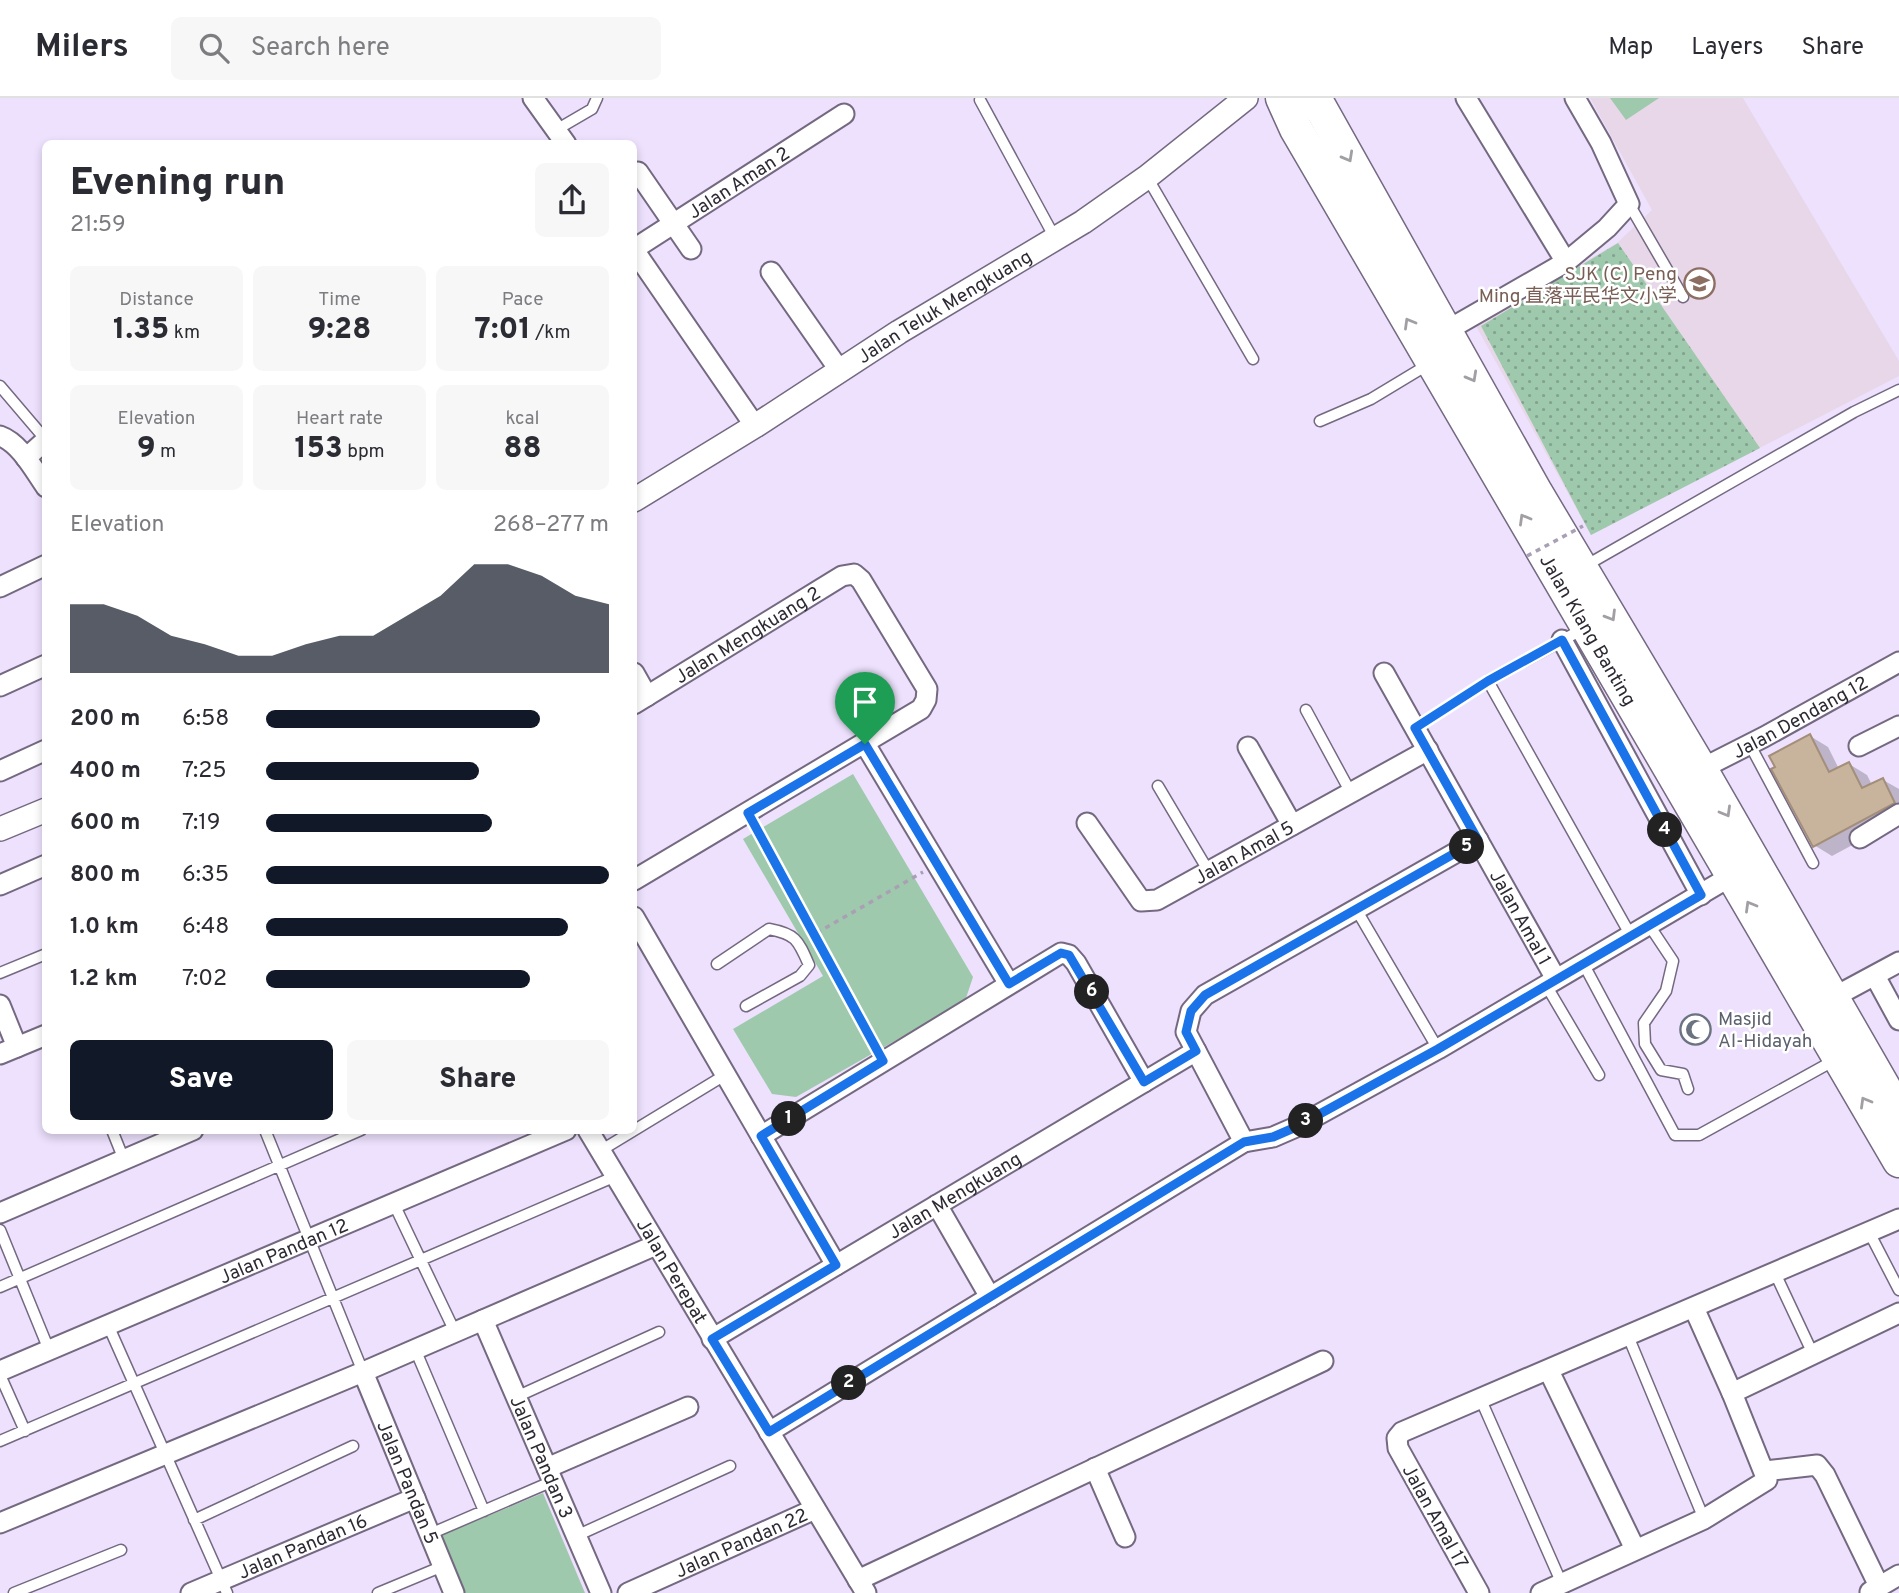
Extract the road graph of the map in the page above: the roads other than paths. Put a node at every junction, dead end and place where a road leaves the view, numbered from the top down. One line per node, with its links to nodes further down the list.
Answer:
1 (533, 98): 10 (street)
2 (597, 98): 10 (lane)
3 (1245, 98): 12 (street, Jalan Teluk Mengkuang)
4 (1282, 98): 24 (highway, Jalan Klang Banting, one-way to 4)
5 (1315, 98): 22 (highway, Jalan Klang Banting, one-way to 22)
6 (1465, 98): 19 (street)
7 (1575, 98): 13 (street)
8 (980, 100): 15 (lane)
9 (844, 114): 14 (street, Jalan Aman 2)
10 (561, 137)
11 (638, 172): 14 (street)
12 (1147, 177): 15 (street, Jalan Teluk Mengkuang); 23 (lane)
13 (1629, 204): 19 (street); 21 (lane)
14 (673, 224): 16 (street, Jalan Aman 2); 17 (street)
15 (1056, 239): 25 (street, Jalan Teluk Mengkuang)
16 (637, 247)
17 (691, 249)
18 (637, 253): 29 (street)
19 (1566, 262): 22 (street)
20 (771, 272): 25 (street)
21 (1683, 297)
22 (1446, 331): 37 (highway, Jalan Klang Banting, one-way to 37)
23 (1253, 359)
24 (1432, 362): 28 (lane); 39 (highway, Jalan Klang Banting, one-way to 24)
25 (839, 371): 29 (street, Jalan Teluk Mengkuang)
26 (0, 386): 30 (lane)
27 (1898, 394): 37 (lane)
28 (1320, 422)
29 (754, 426): 35 (street, Jalan Teluk Mengkuang)
30 (42, 435)
31 (0, 436): 33 (street)
32 (42, 444): 33 (street)
33 (26, 458): 34 (street)
34 (42, 481)
35 (637, 498)
36 (42, 567): 38 (street)
37 (1581, 568): 55 (highway, Jalan Klang Banting, one-way to 55)
38 (0, 587)
39 (1574, 634): 43 (lane); 69 (highway, Jalan Klang Banting); 72 (street)
40 (1899, 662): 50 (street, Jalan Dendang 12)
41 (42, 666): 44 (street)
42 (1384, 673): 48 (street, Jalan Amal 1)
43 (1488, 681): 48 (lane); 75 (lane)
44 (0, 686)
45 (640, 700): 49 (street, Jalan Mengkuang 2)
46 (1306, 710): 58 (lane)
47 (1899, 726): 51 (street)
48 (1415, 728): 53 (street, Jalan Amal 1)
49 (865, 744): 70 (street); 84 (street)
50 (1750, 745): 55 (street, Jalan Dendang 12); 66 (lane)
51 (1859, 746)
52 (1248, 747): 62 (street)
53 (1427, 750): 58 (street, Jalan Amal 5); 65 (street, Jalan Amal 1)
54 (42, 752): 56 (street)
55 (1701, 769): 85 (highway, Jalan Klang Banting, one-way to 85)
56 (0, 771)
57 (1158, 786): 68 (lane)
58 (1351, 793): 62 (street, Jalan Amal 5)
59 (42, 812): 63 (street)
60 (1899, 814): 64 (street)
61 (1087, 823): 68 (street, Jalan Amal 5)
62 (1292, 825): 68 (street, Jalan Amal 5)
63 (0, 830)
64 (1860, 838)
65 (1478, 840): 73 (street); 83 (street, Jalan Amal 1)
66 (1813, 863)
67 (42, 867): 71 (street)
68 (1209, 872)
69 (1733, 876): 72 (street); 93 (highway, Jalan Klang Banting, one-way to 69)
70 (637, 878)
71 (0, 885)
72 (1701, 895): 74 (street)
73 (1356, 909): 90 (lane); 92 (street)
74 (1649, 925): 75 (street); 97 (lane)
75 (1631, 936): 79 (street)
76 (639, 937): 94 (street)
77 (42, 956): 81 (lane)
78 (1899, 962): 82 (street)
79 (1583, 963): 83 (street); 93 (lane)
80 (717, 964): 87 (lane)
81 (0, 973)
82 (1875, 976): 85 (street); 88 (street)
83 (1551, 982): 90 (street); 95 (lane)
84 (1009, 984): 96 (street); 107 (street)
85 (1834, 998): 98 (highway, Jalan Klang Banting)
86 (0, 1005): 91 (street)
87 (746, 1006)
88 (1899, 1020)
89 (42, 1037): 91 (street)
90 (1438, 1049): 108 (street)
91 (9, 1051)
92 (1196, 1051): 96 (street, Jalan Mengkuang); 108 (street)
93 (1839, 1058): 111 (highway, Jalan Klang Banting, one-way to 93)
94 (725, 1075): 99 (lane); 107 (street)
95 (1599, 1075)
96 (1144, 1082): 115 (street, Jalan Mengkuang)
97 (1688, 1089)
98 (1899, 1113)
99 (637, 1129)
100 (114, 1134): 110 (lane)
101 (184, 1134): 110 (street)
102 (267, 1134): 112 (lane)
103 (352, 1134): 112 (lane)
104 (557, 1134): 114 (street, Jalan Pandan 12)
105 (590, 1134): 109 (street, Jalan Perepat)
106 (628, 1134): 109 (lane)
107 (761, 1136): 123 (street)
108 (1244, 1142): 129 (street)
109 (600, 1151): 113 (street, Jalan Perepat)
110 (124, 1160): 116 (street)
111 (1899, 1161)
112 (279, 1166): 120 (lane); 125 (lane)
113 (616, 1176): 121 (street, Jalan Perepat); 122 (lane)
114 (394, 1203): 120 (street, Jalan Pandan 12); 122 (lane)
115 (937, 1205): 123 (street, Jalan Mengkuang); 129 (street)
116 (0, 1213)
117 (1899, 1219): 119 (street)
118 (0, 1230): 125 (lane)
119 (1869, 1232): 124 (street); 127 (lane)
120 (310, 1239): 128 (lane); 133 (street, Jalan Pandan 12)
121 (656, 1245): 132 (street); 137 (street, Jalan Perepat)
122 (421, 1259): 128 (lane); 134 (lane)
123 (836, 1265): 137 (street, Jalan Mengkuang)
124 (1775, 1273): 130 (street); 140 (lane)
125 (20, 1278): 126 (lane); 139 (lane)
126 (0, 1287)
127 (1899, 1290)
128 (332, 1297): 143 (lane); 145 (lane)
129 (990, 1297): 151 (street)
130 (1694, 1308): 136 (street); 146 (street)
131 (1899, 1313): 140 (street)
132 (483, 1320): 134 (street); 147 (street, Jalan Pandan 3)
133 (108, 1325): 139 (street, Jalan Pandan 12); 145 (lane)
134 (455, 1332): 138 (street)
135 (659, 1332): 147 (lane)
136 (1628, 1336): 142 (street); 162 (lane)
137 (712, 1339): 151 (street, Jalan Perepat)
138 (415, 1349): 143 (street); 161 (lane)
139 (49, 1350): 144 (street, Jalan Pandan 12)
140 (1813, 1354): 146 (street)
141 (1323, 1361): 156 (street)
142 (1549, 1371): 148 (street); 168 (street)
143 (363, 1372): 154 (street); 159 (street, Jalan Pandan 5)
144 (0, 1373): 150 (lane)
145 (135, 1384): 150 (lane); 154 (lane)
146 (1732, 1393): 157 (street)
147 (516, 1397): 158 (street, Jalan Pandan 3)
148 (1481, 1400): 172 (lane); 182 (street, Jalan Amal 17)
149 (688, 1407): 158 (street)
150 (25, 1430): 152 (lane)
151 (769, 1432): 160 (street, Jalan Perepat)
152 (0, 1441)
153 (353, 1446): 163 (lane)
154 (165, 1454): 163 (lane); 164 (street)
155 (730, 1466): 166 (lane)
156 (1096, 1468): 167 (street); 174 (street)
157 (1765, 1471): 162 (street); 175 (street)
158 (550, 1475): 161 (lane); 166 (street, Jalan Pandan 3)
159 (415, 1498): 165 (street, Jalan Pandan 5); 173 (street, Jalan Pandan 16)
160 (815, 1509): 174 (street, Jalan Perepat); 181 (street, Jalan Pandan 22)
161 (484, 1511): 165 (lane)
162 (1704, 1519): 168 (street)
163 (194, 1520): 173 (lane)
164 (0, 1523)
165 (430, 1534): 170 (street, Jalan Pandan 5)
166 (576, 1536): 180 (street, Jalan Pandan 3)
167 (1125, 1537)
168 (1635, 1549): 172 (street)
169 (121, 1550): 176 (lane)
170 (443, 1566): 178 (lane); 179 (street, Jalan Pandan 5)
171 (1899, 1575): 175 (street)
172 (1562, 1584): 183 (street)
173 (224, 1587): 177 (street, Jalan Pandan 16)
174 (862, 1587)
175 (1874, 1590)
176 (14, 1593)
177 (191, 1593)
178 (378, 1593)
179 (454, 1593)
180 (601, 1593)
181 (628, 1593)
182 (1479, 1593)
183 (1541, 1593)

